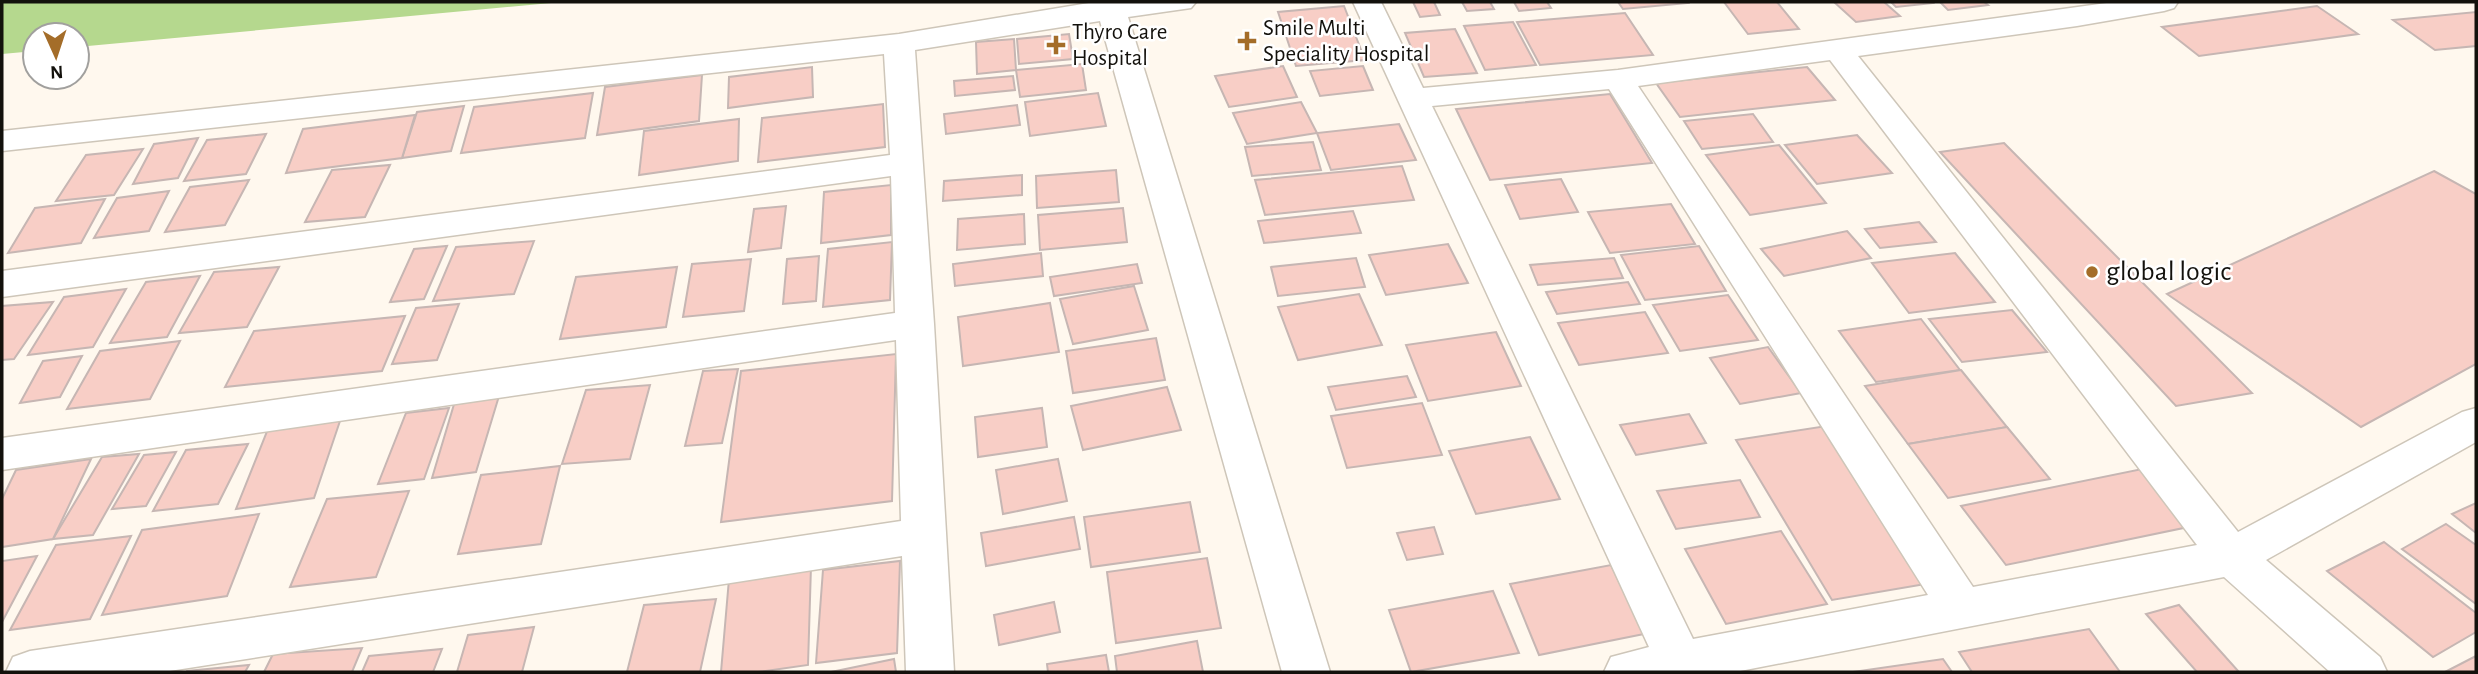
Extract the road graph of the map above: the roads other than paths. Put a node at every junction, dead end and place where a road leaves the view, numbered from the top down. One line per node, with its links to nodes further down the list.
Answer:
1 (1181, 2): 4 (street)
2 (1367, 2): 9 (street)
3 (2164, 2): 5 (street)
4 (1110, 6): 6 (street); 22 (street)
5 (2068, 9): 7 (street)
6 (898, 44): 10 (street); 11 (street)
7 (1838, 50): 8 (street); 17 (street)
8 (1618, 79): 9 (street); 18 (street)
9 (1413, 98): 19 (street)
10 (2, 141)
11 (907, 163): 12 (street); 13 (street)
12 (2, 284)
13 (915, 324): 15 (street); 16 (street)
14 (2476, 422): 17 (street)
15 (2, 454)
16 (924, 535): 20 (street); 21 (street)
17 (2232, 557): 18 (street); 24 (street)
18 (1962, 609): 19 (street)
19 (1682, 667): 23 (street)
20 (30, 672)
21 (930, 672)
22 (1306, 672)
23 (1628, 672)
24 (2363, 672)

